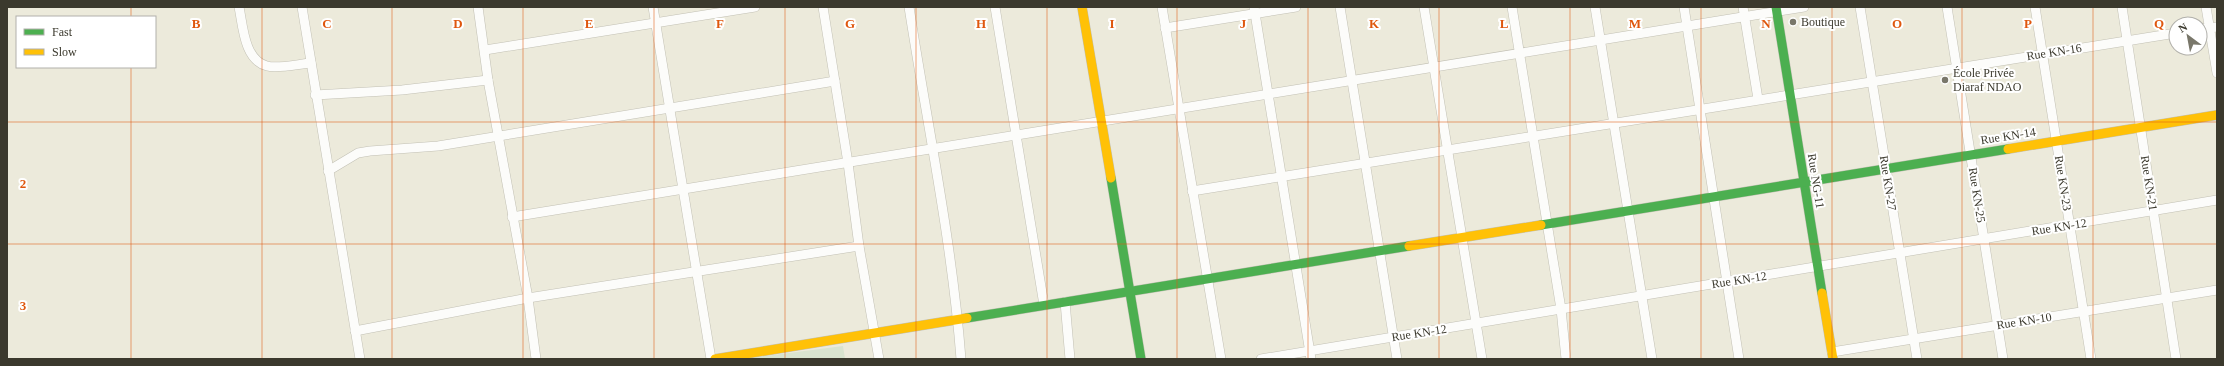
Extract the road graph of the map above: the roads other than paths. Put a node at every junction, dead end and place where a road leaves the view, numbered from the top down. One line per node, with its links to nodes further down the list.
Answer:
1 (239, 7): 36 (street)
2 (302, 7): 36 (street)
3 (478, 7): 33 (street)
4 (653, 7): 26 (street)
5 (755, 7): 26 (street)
6 (823, 7): 43 (street)
7 (909, 7): 59 (street)
8 (995, 7): 55 (street)
9 (1082, 7): 52 (street)
10 (1162, 7): 29 (street)
11 (1296, 7): 24 (street)
12 (1340, 7): 41 (street)
13 (1424, 7): 37 (street)
14 (1512, 7): 34 (street)
15 (1595, 7): 31 (street)
16 (1684, 7): 27 (street)
17 (1804, 7): 23 (street)
18 (1860, 7): 42 (street, Rue KN-27)
19 (1947, 7): 38 (street, Rue KN-25)
20 (2034, 7): 35 (street, Rue KN-23)
21 (2122, 7): 32 (street, Rue KN-21)
22 (2206, 7): 28 (street)
23 (1776, 9): 25 (street); 45 (street, Rue NG-11)
24 (1255, 10): 29 (street); 44 (street)
25 (1744, 11): 27 (street); 47 (street)
26 (656, 23): 33 (street); 48 (street)
27 (1687, 26): 31 (street); 50 (street)
28 (2213, 27): 39 (street)
29 (1165, 28): 49 (street)
30 (2168, 34): 32 (street, Rue KN-16)
31 (1600, 40): 34 (street); 53 (street)
32 (2127, 41): 35 (street, Rue KN-16); 54 (street, Rue KN-21)
33 (485, 50): 40 (street)
34 (1519, 53): 37 (street); 57 (street)
35 (2042, 54): 38 (street, Rue KN-16); 58 (street, Rue KN-23)
36 (311, 63): 46 (street)
37 (1434, 67): 41 (street); 60 (street)
38 (1956, 68): 42 (street, Rue KN-16); 61 (street, Rue KN-25)
39 (2217, 73)
40 (488, 80): 46 (street); 56 (street)
41 (1352, 81): 44 (street); 63 (street)
42 (1872, 81): 45 (street, Rue KN-16); 64 (street, Rue KN-27)
43 (835, 82): 48 (street); 62 (street)
44 (1268, 94): 49 (street); 66 (street)
45 (1790, 94): 47 (street, Rue KN-16); 67 (street, Rue NG-11)
46 (315, 95): 65 (street)
47 (1758, 99): 50 (street, Rue KN-16)
48 (670, 108): 56 (street); 68 (street)
49 (1179, 109): 52 (street); 69 (street)
50 (1700, 109): 53 (street, Rue KN-16); 70 (street)
51 (2217, 115): 54 (street, Rue KN-14)
52 (1101, 121): 55 (street); 88 (street)
53 (1614, 123): 57 (street, Rue KN-16); 72 (street)
54 (2140, 127): 58 (street, Rue KN-14); 73 (street, Rue KN-21)
55 (1016, 135): 59 (street); 93 (street)
56 (499, 136): 65 (street); 74 (street)
57 (1533, 136): 60 (street, Rue KN-16); 75 (street)
58 (2056, 140): 61 (street, Rue KN-14); 76 (street, Rue KN-23)
59 (932, 148): 62 (street); 96 (street)
60 (1448, 150): 63 (street, Rue KN-16); 77 (street)
61 (1970, 154): 64 (street, Rue KN-14); 78 (street, Rue KN-25)
62 (848, 162): 68 (street); 79 (street)
63 (1365, 163): 66 (street, Rue KN-16); 80 (street)
64 (1886, 168): 67 (street, Rue KN-14); 81 (street, Rue KN-27)
65 (328, 171): 99 (street)
66 (1282, 177): 69 (street, Rue KN-16); 82 (street)
67 (1804, 181): 70 (street, Rue KN-14); 83 (street, Rue NG-11)
68 (683, 189): 74 (street); 84 (street)
69 (1192, 191): 85 (street)
70 (1714, 196): 72 (street, Rue KN-14); 86 (street)
71 (2217, 200): 73 (street, Rue KN-12)
72 (1628, 211): 75 (street, Rue KN-14); 89 (street)
73 (2153, 211): 76 (street, Rue KN-12); 91 (street, Rue KN-21)
74 (512, 217): 90 (street)
75 (1547, 223): 77 (street, Rue KN-14); 94 (street)
76 (2069, 225): 78 (street, Rue KN-12); 95 (street, Rue KN-23)
77 (1462, 237): 80 (street, Rue KN-14); 97 (street)
78 (1984, 239): 81 (street, Rue KN-12); 98 (street, Rue KN-25)
79 (859, 246): 84 (street); 100 (street)
80 (1379, 251): 82 (street, Rue KN-14); 101 (street)
81 (1900, 253): 83 (street, Rue KN-12); 102 (street, Rue KN-27)
82 (1296, 264): 85 (street, Rue KN-14); 103 (street)
83 (1817, 267): 86 (street, Rue KN-12); 104 (street, Rue NG-11)
84 (696, 272): 90 (street); 107 (street)
85 (1206, 279): 88 (street, Rue KN-14); 113 (street)
86 (1727, 282): 89 (street, Rue KN-12); 119 (street)
87 (2217, 290): 91 (street, Rue KN-10)
88 (1131, 291): 92 (street, Rue KN-14); 112 (street)
89 (1642, 296): 94 (street, Rue KN-12); 118 (street)
90 (528, 298): 99 (street); 106 (street)
91 (2167, 298): 95 (street, Rue KN-10); 123 (street, Rue KN-21)
92 (1065, 302): 93 (street, Rue KN-14); 111 (street)
93 (1044, 305): 96 (street, Rue KN-14)
94 (1561, 309): 97 (street, Rue KN-12); 117 (street)
95 (2083, 311): 98 (street, Rue KN-10); 122 (street, Rue KN-23)
96 (958, 320): 100 (street, Rue KN-14); 110 (street)
97 (1476, 323): 101 (street, Rue KN-12); 116 (street)
98 (1998, 325): 102 (street, Rue KN-10); 121 (street, Rue KN-25)
99 (355, 331): 105 (street)
100 (876, 333): 108 (street, Rue KN-14); 109 (street)
101 (1393, 337): 103 (street, Rue KN-12); 115 (street)
102 (1913, 339): 104 (street, Rue KN-10); 120 (street, Rue KN-27)
103 (1311, 355): 114 (street, Rue KN-12)
104 (1832, 356)
105 (360, 359)
106 (536, 359)
107 (711, 359)
108 (715, 359)
109 (879, 359)
110 (961, 359)
111 (1070, 359)
112 (1141, 359)
113 (1221, 359)
114 (1261, 359)
115 (1396, 359)
116 (1482, 359)
117 (1566, 359)
118 (1652, 359)
119 (1739, 359)
120 (1917, 359)
121 (2003, 359)
122 (2091, 359)
123 (2176, 359)

